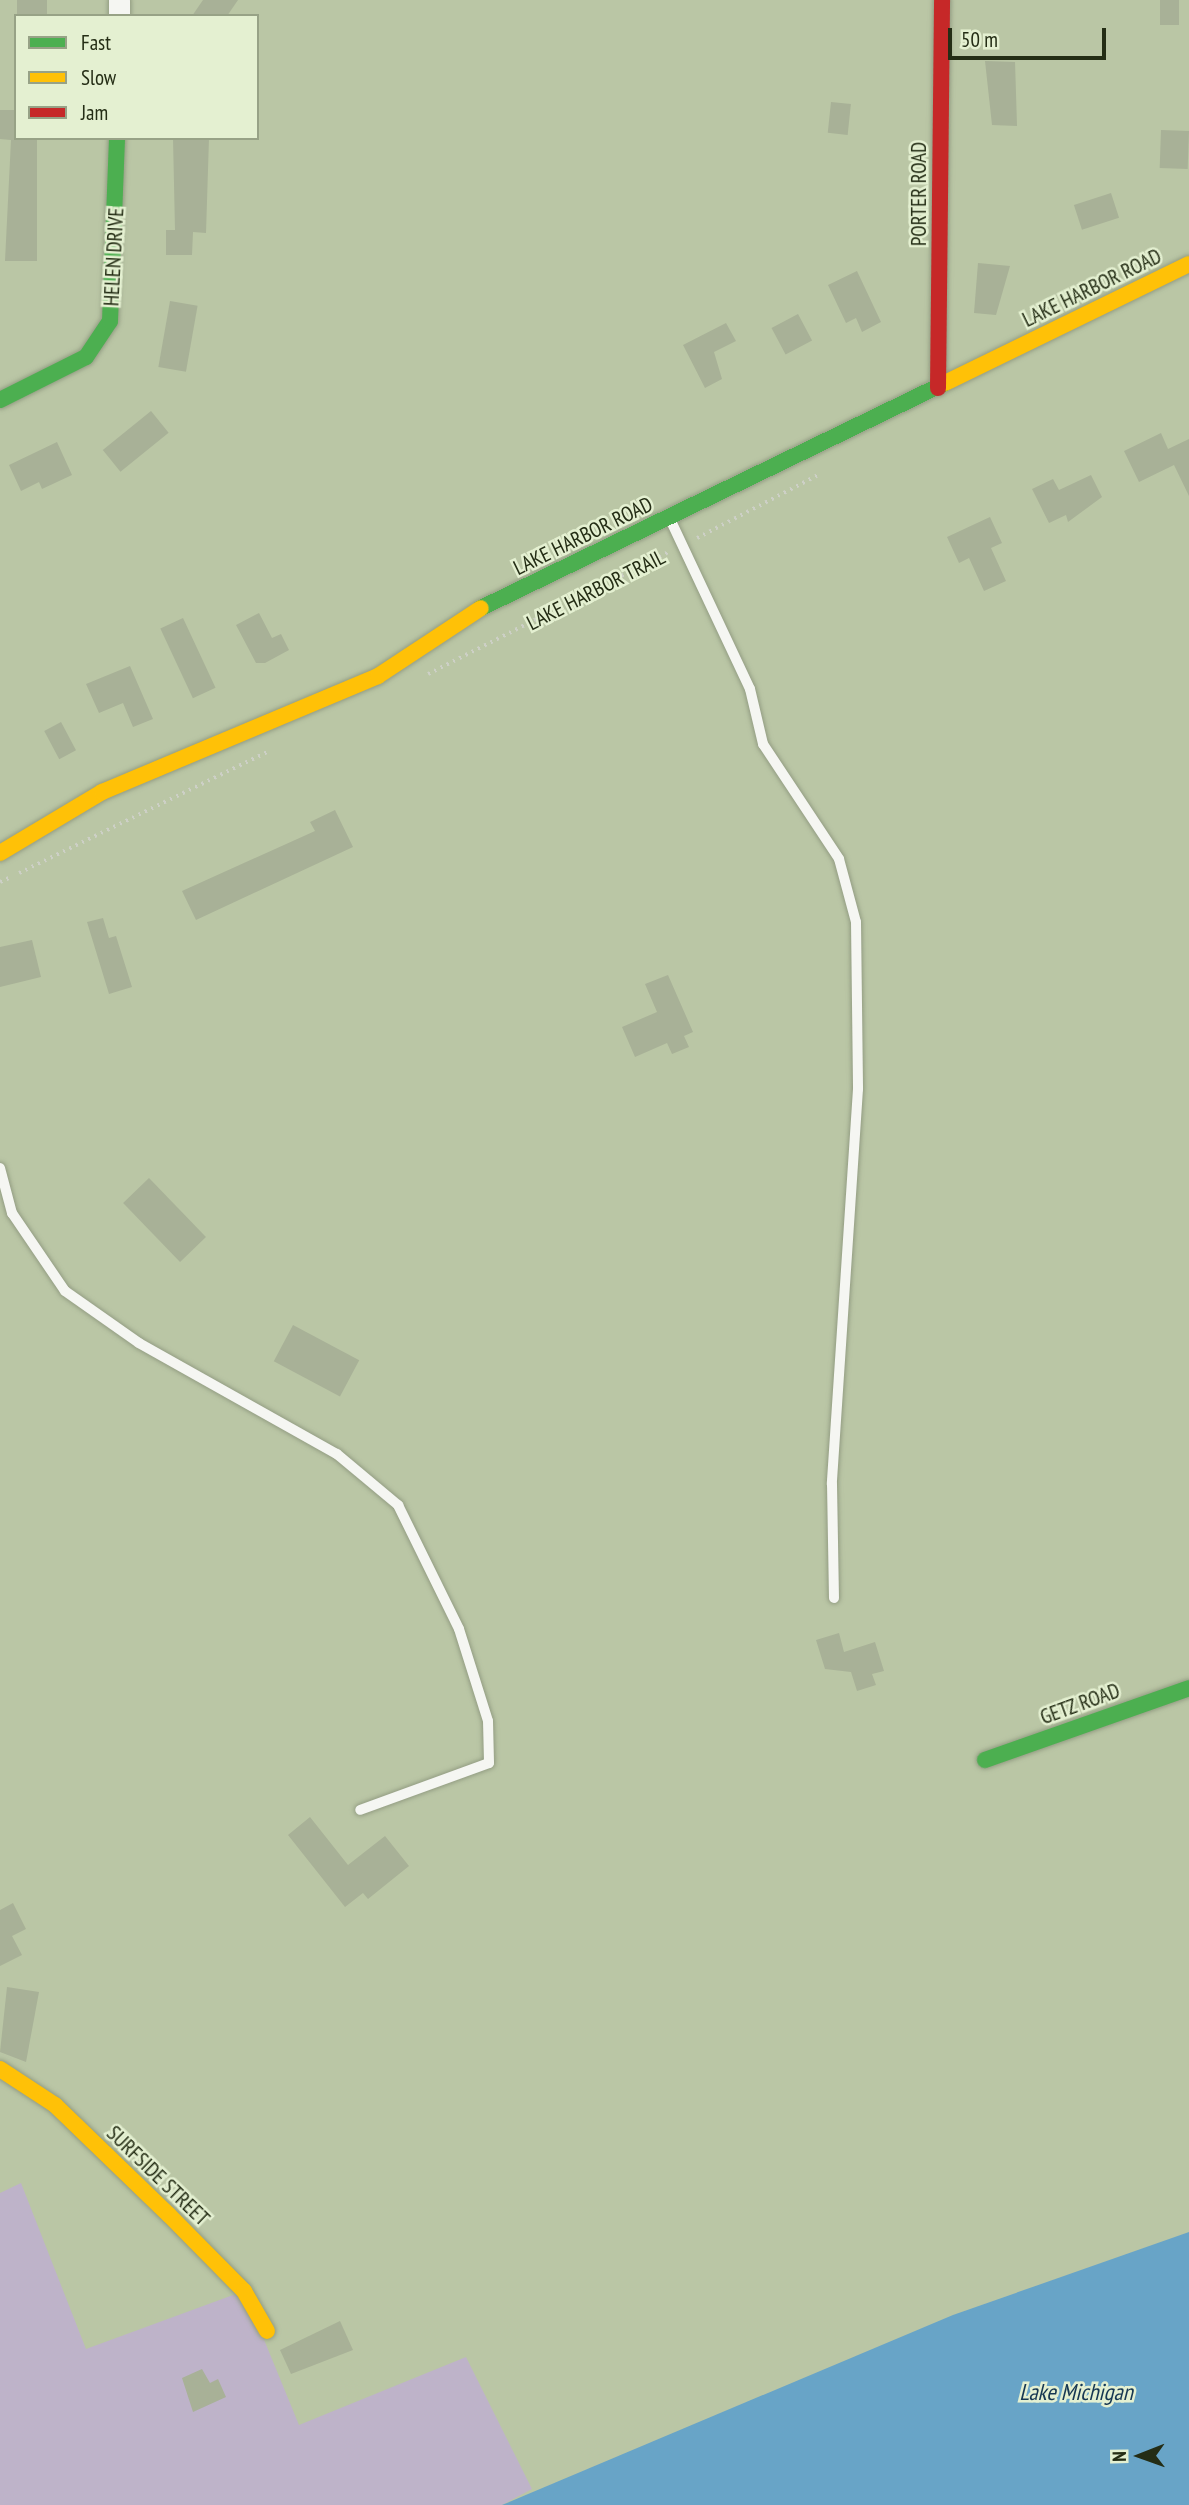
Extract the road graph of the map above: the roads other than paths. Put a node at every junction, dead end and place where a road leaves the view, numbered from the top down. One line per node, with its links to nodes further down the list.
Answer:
1 (942, 0): 4 (street, PORTER ROAD)
2 (117, 140): 5 (street, HELEN DRIVE)
3 (1189, 264): 4 (street, LAKE HARBOR ROAD)
4 (939, 388): 6 (street, LAKE HARBOR ROAD)
5 (0, 400)
6 (669, 517): 7 (street, LAKE HARBOR ROAD); 9 (lane)
7 (0, 853)
8 (0, 1168): 12 (lane)
9 (834, 1598)
10 (1189, 1688): 11 (street, GETZ ROAD)
11 (985, 1760)
12 (360, 1810)
13 (0, 2069): 14 (street, SURFSIDE STREET)
14 (267, 2331)

